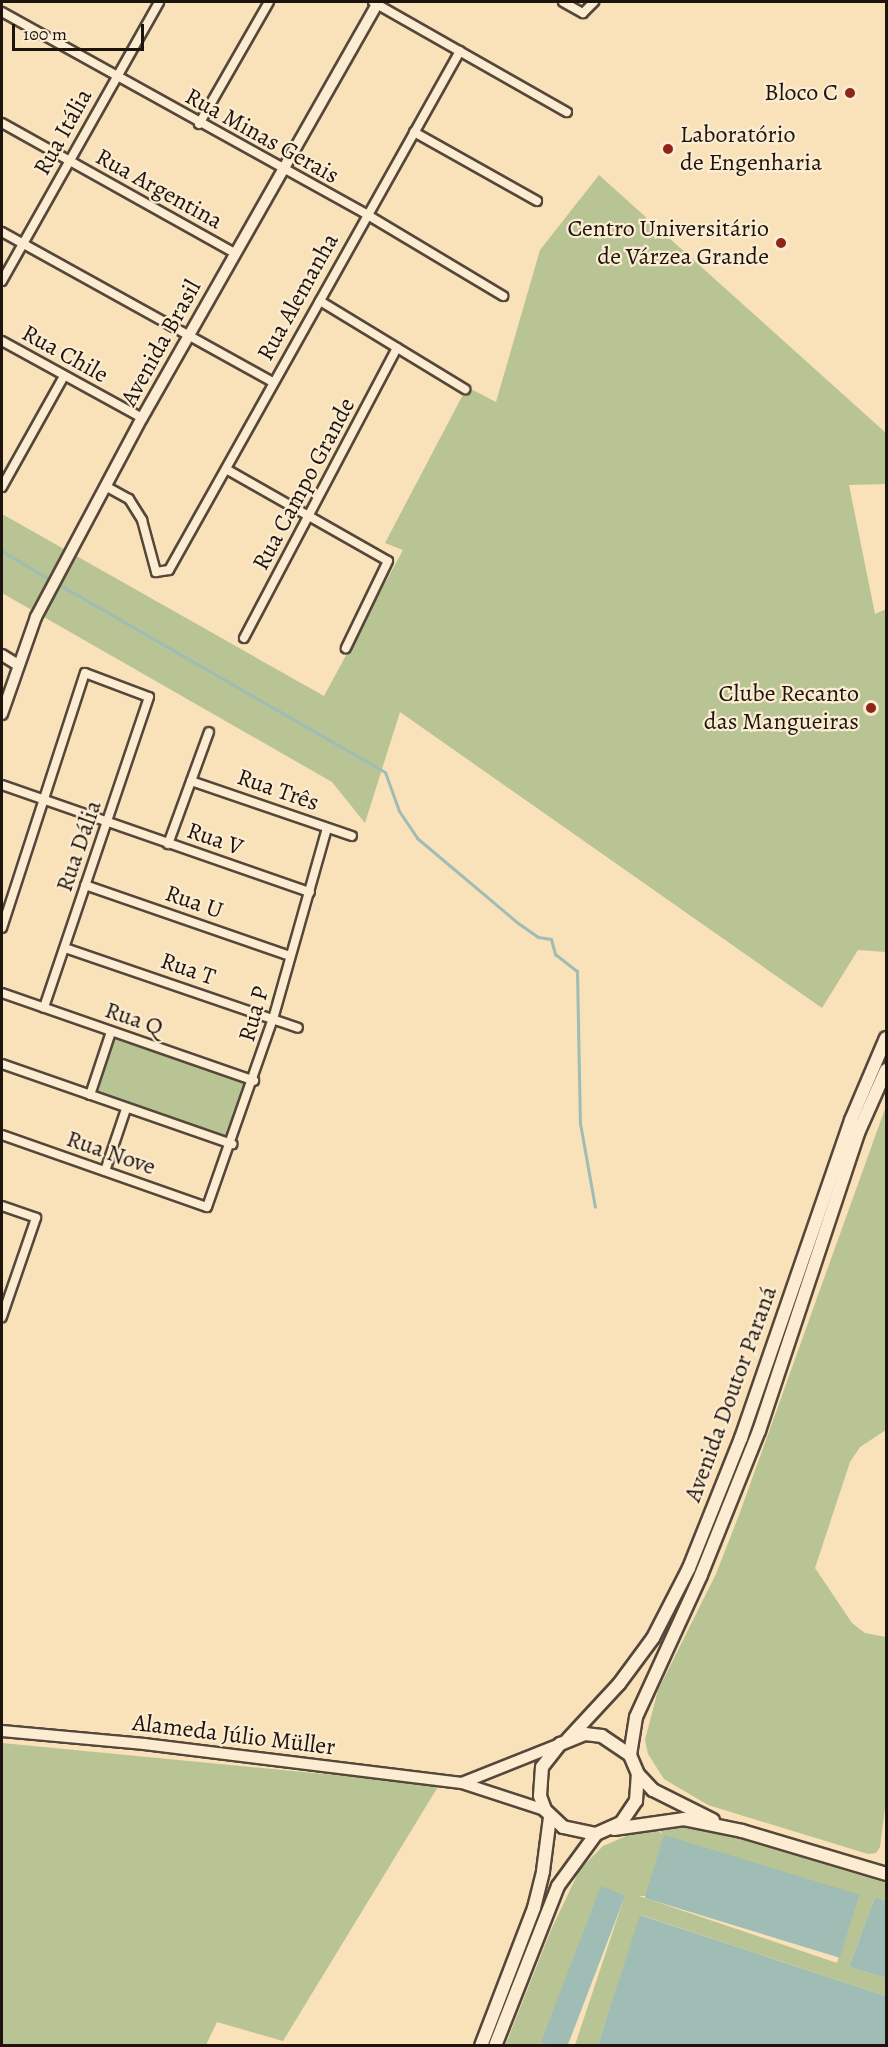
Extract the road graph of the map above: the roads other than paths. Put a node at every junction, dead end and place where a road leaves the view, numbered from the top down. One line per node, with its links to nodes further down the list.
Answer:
1 (159, 2): 8 (street, Rua Itália)
2 (269, 2): 11 (street)
3 (376, 2): 7 (street); 14 (street, Avenida Brasil)
4 (563, 2): 5 (street)
5 (594, 2)
6 (2, 12): 8 (street, Rua Minas Gerais)
7 (460, 51): 9 (street); 12 (street, Rua Alemanha)
8 (116, 76): 11 (street, Rua Minas Gerais); 13 (street, Rua Itália)
9 (567, 112)
10 (2, 123): 13 (street, Rua Argentina)
11 (199, 124): 14 (street, Rua Minas Gerais)
12 (414, 132): 15 (street); 16 (street, Rua Alemanha)
13 (69, 161): 18 (street, Rua Itália); 19 (street, Rua Argentina)
14 (282, 170): 16 (street, Rua Minas Gerais); 19 (street, Avenida Brasil)
15 (537, 201)
16 (366, 214): 21 (street, Rua Minas Gerais); 22 (street, Rua Alemanha)
17 (2, 232): 18 (street)
18 (22, 243): 20 (street, Rua Itália); 23 (street)
19 (235, 254): 23 (street, Avenida Brasil)
20 (2, 281)
21 (503, 296)
22 (320, 301): 25 (street); 27 (street, Rua Alemanha)
23 (190, 337): 27 (street); 29 (street, Avenida Brasil)
24 (2, 341): 26 (street, Rua Chile)
25 (397, 348): 28 (street); 33 (street, Rua Campo Grande)
26 (64, 376): 29 (street, Rua Chile); 31 (street)
27 (273, 382): 30 (street, Rua Alemanha)
28 (465, 389)
29 (142, 418): 32 (street, Avenida Brasil)
30 (226, 469): 32 (street, Rua Alemanha); 33 (street)
31 (2, 487)
32 (107, 487): 37 (street, Avenida Brasil)
33 (310, 515): 34 (street, Rua Campo Grande); 35 (street)
34 (244, 638)
35 (346, 648)
36 (2, 655): 37 (street)
37 (18, 665): 38 (street, Avenida Brasil)
38 (2, 714)
39 (209, 732): 40 (street)
40 (191, 780): 44 (street, Rua Três); 46 (street)
41 (2, 784): 42 (street, Rua V)
42 (46, 801): 43 (street, Rua V); 43 (street, Rua Dália); 49 (street)
43 (108, 823): 46 (street, Rua V); 47 (street, Rua Dália)
44 (327, 828): 45 (street, Rua Três); 48 (street, Rua P)
45 (352, 836)
46 (168, 844): 48 (street, Rua V)
47 (86, 885): 50 (street, Rua Dália); 51 (street, Rua U)
48 (310, 892): 51 (street, Rua P)
49 (2, 928)
50 (65, 948): 53 (street, Rua Dália); 54 (street, Rua T)
51 (290, 956): 54 (street, Rua P)
52 (2, 993): 53 (street, Rua Q)
53 (44, 1008): 56 (street, Rua Q)
54 (273, 1019): 55 (street, Rua T); 60 (street, Rua P)
55 (298, 1028)
56 (111, 1032): 60 (street, Rua Q); 61 (street)
57 (886, 1038): 70 (main road, Avenida Doutor Paraná)
58 (2, 1064): 61 (street)
59 (886, 1070): 71 (main road, Avenida Doutor Paraná)
60 (254, 1082): 64 (street, Rua P)
61 (90, 1095): 62 (street)
62 (126, 1108): 64 (street); 65 (street)
63 (2, 1135): 65 (street, Rua Nove)
64 (232, 1144): 67 (street, Rua P)
65 (105, 1171): 67 (street, Rua Nove)
66 (2, 1206): 68 (street)
67 (207, 1207)
68 (2, 1317)
69 (2, 1731): 73 (street, Alameda Júlio Müller)
70 (564, 1741): 71 (main road); 73 (street, Alameda Júlio Müller); 74 (main road)
71 (630, 1755): 72 (main road)
72 (638, 1774): 75 (main road); 76 (main road)
73 (462, 1784): 74 (street, Alameda Júlio Müller)
74 (548, 1813): 77 (main road); 79 (main road)
75 (610, 1830): 76 (main road); 77 (main road)
76 (742, 1831): 78 (main road)
77 (596, 1834): 80 (main road)
78 (886, 1874)
79 (481, 2046)
80 (495, 2046)

